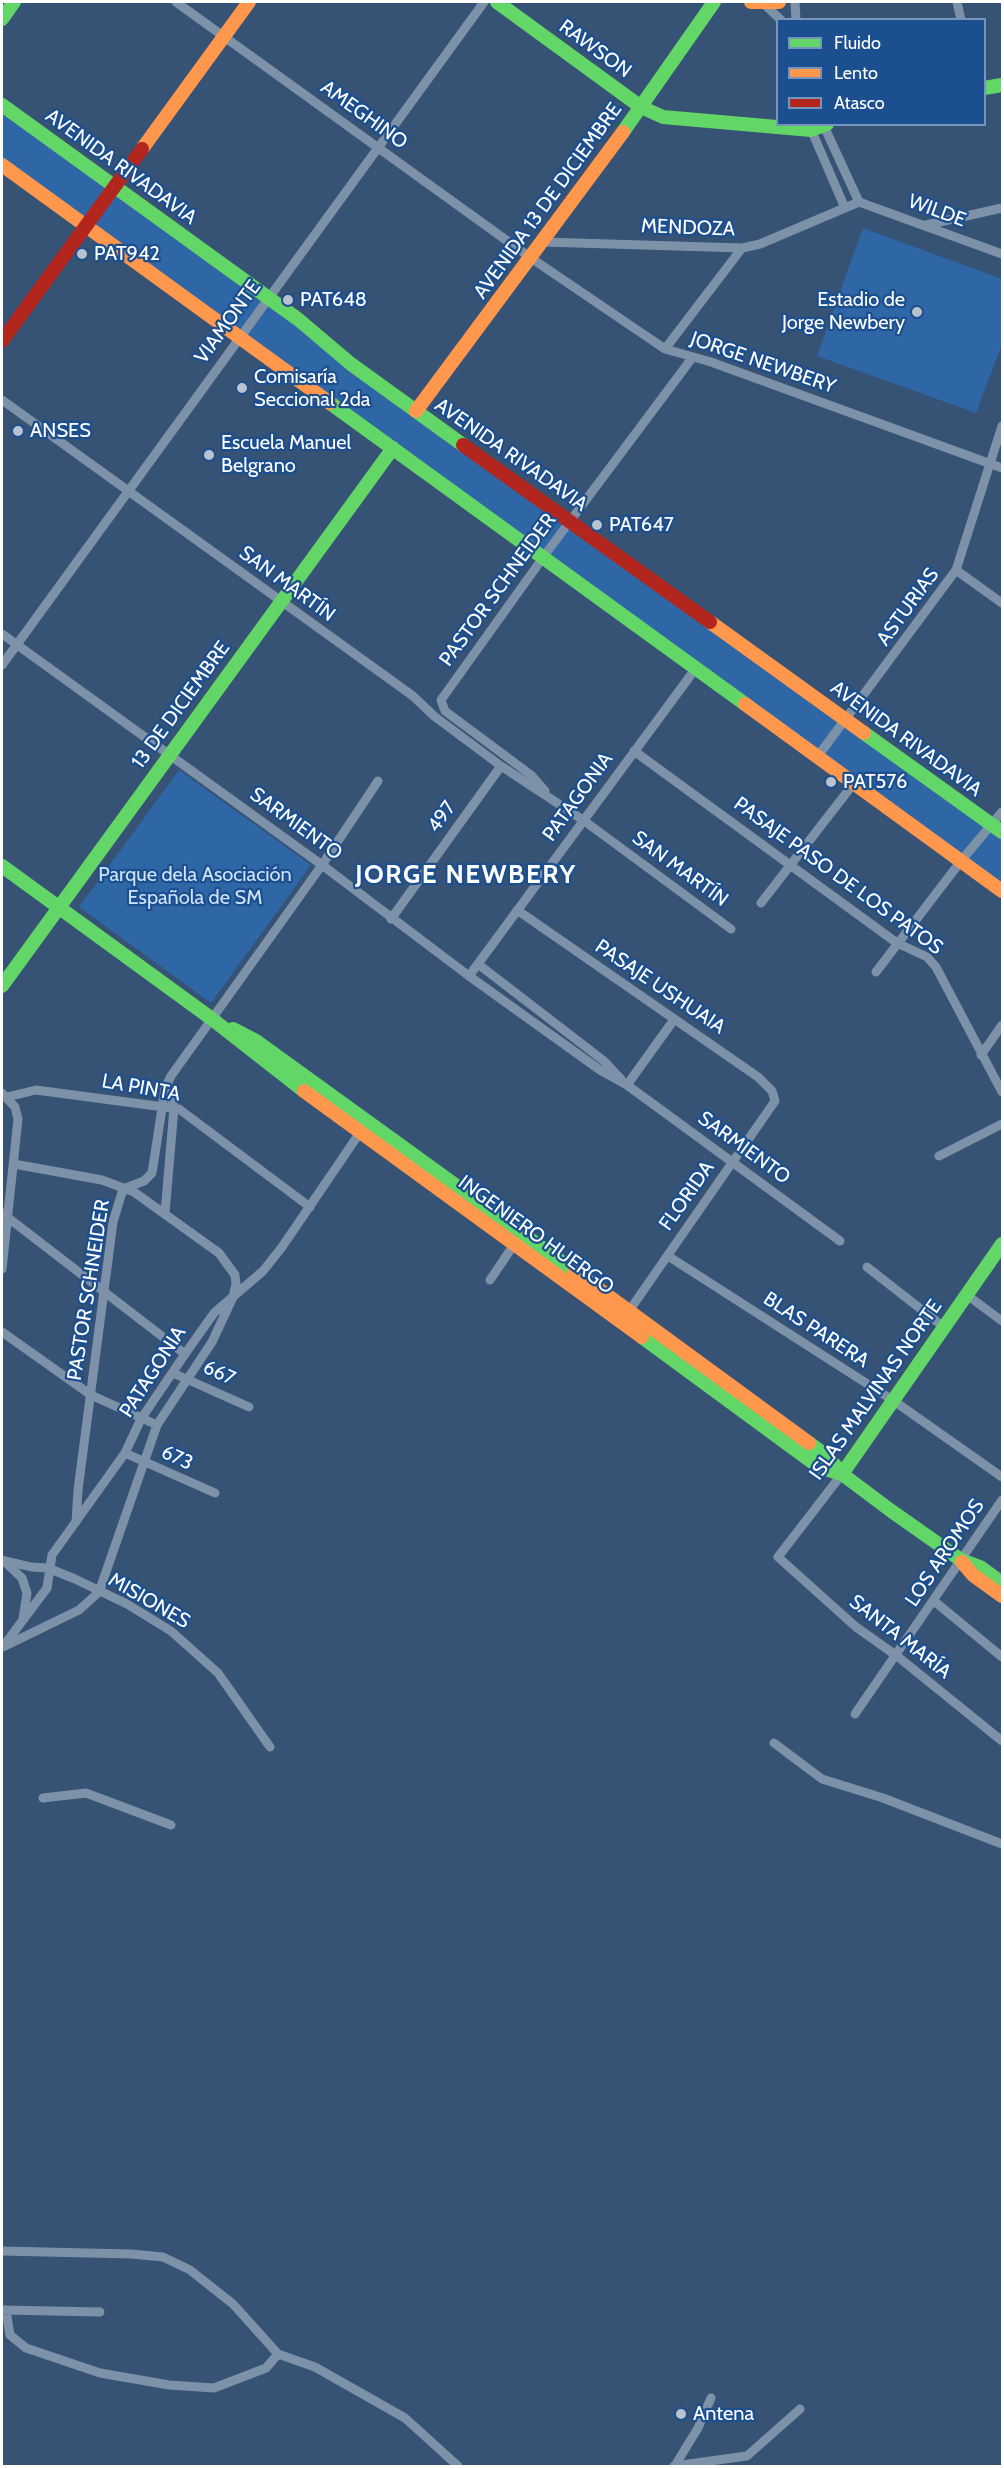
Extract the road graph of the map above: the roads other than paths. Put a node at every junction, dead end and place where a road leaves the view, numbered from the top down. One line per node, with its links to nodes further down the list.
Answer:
1 (14, 2): 15 (main road)
2 (176, 2): 16 (street, AMEGHINO)
3 (249, 2): 16 (main road)
4 (484, 2): 23 (street, VIAMONTE)
5 (497, 2): 20 (main road, RAWSON)
6 (722, 2): 11 (main road, AVENIDA 13 DE DICIEMBRE)
7 (779, 2): 10 (main road)
8 (795, 2): 13 (street)
9 (957, 2): 14 (street)
10 (758, 3): 12 (street)
11 (712, 6): 20 (main road, AVENIDA 13 DE DICIEMBRE)
12 (778, 18)
13 (796, 18)
14 (961, 18)
15 (2, 19)
16 (224, 36): 23 (street, AMEGHINO); 25 (main road)
17 (1002, 84): 18 (main road)
18 (986, 88)
19 (2, 105): 25 (main road, AVENIDA RIVADAVIA)
20 (641, 107): 21 (main road, RAWSON); 31 (main road, AVENIDA 13 DE DICIEMBRE)
21 (776, 124)
22 (819, 126): 26 (street); 27 (street)
23 (378, 147): 34 (street, AMEGHINO); 35 (street, VIAMONTE)
24 (2, 165): 29 (main road)
25 (114, 186): 29 (main road); 35 (main road, AVENIDA RIVADAVIA)
26 (858, 202): 27 (street, MENDOZA); 30 (street, WILDE)
27 (845, 208): 32 (street, MENDOZA)
28 (1002, 208): 30 (street)
29 (85, 225): 36 (main road); 37 (main road)
30 (924, 226): 33 (street, WILDE)
31 (543, 242): 32 (street, MENDOZA); 34 (main road, AVENIDA 13 DE DICIEMBRE)
32 (742, 248): 38 (street)
33 (1002, 254)
34 (531, 258): 38 (street, JORGE NEWBERY); 41 (main road, AVENIDA 13 DE DICIEMBRE)
35 (268, 297): 36 (street, VIAMONTE); 41 (main road, AVENIDA RIVADAVIA)
36 (239, 336): 43 (main road); 46 (street, VIAMONTE)
37 (2, 341)
38 (665, 349): 39 (street, JORGE NEWBERY)
39 (692, 358): 44 (street, JORGE NEWBERY); 47 (street, PASTOR SCHNEIDER)
40 (2, 400): 46 (street, SAN MARTÍN)
41 (416, 411): 47 (main road, AVENIDA RIVADAVIA)
42 (1002, 426): 44 (street, ASTURIAS)
43 (393, 447): 48 (main road); 50 (main road, 13 DE DICIEMBRE)
44 (989, 463): 45 (street, JORGE NEWBERY); 49 (street, ASTURIAS)
45 (1002, 468)
46 (128, 491): 50 (street, SAN MARTÍN); 53 (street, VIAMONTE)
47 (570, 521): 48 (street, PASTOR SCHNEIDER); 57 (main road, AVENIDA RIVADAVIA)
48 (544, 556): 55 (main road); 56 (street, PASTOR SCHNEIDER)
49 (956, 570): 51 (street); 57 (street, ASTURIAS)
50 (280, 601): 59 (main road, 13 DE DICIEMBRE); 61 (street, SAN MARTÍN)
51 (1002, 603)
52 (2, 634): 53 (street, SARMIENTO)
53 (16, 645): 54 (street, VIAMONTE); 59 (street, SARMIENTO)
54 (2, 665)
55 (696, 668): 58 (street, PATAGONIA); 60 (main road)
56 (441, 700): 64 (street, SAN MARTÍN)
57 (847, 719): 60 (street, ASTURIAS); 67 (main road, AVENIDA RIVADAVIA)
58 (634, 751): 66 (street, PATAGONIA); 70 (street, PASAJE PASO DE LOS PATOS)
59 (169, 754): 69 (street, SARMIENTO); 74 (main road, 13 DE DICIEMBRE)
60 (818, 756): 63 (main road)
61 (501, 766): 64 (street, SAN MARTÍN); 76 (street, 497)
62 (378, 781): 69 (street, PASTOR SCHNEIDER)
63 (854, 783): 68 (main road); 70 (street)
64 (550, 797): 66 (street, SAN MARTÍN)
65 (1002, 812): 67 (street)
66 (583, 820): 75 (street, PATAGONIA); 77 (street, SAN MARTÍN)
67 (997, 829): 68 (street)
68 (961, 861): 72 (main road); 78 (street)
69 (322, 865): 76 (street, SARMIENTO); 83 (street, PASTOR SCHNEIDER)
70 (790, 865): 73 (street); 78 (street, PASAJE PASO DE LOS PATOS)
71 (2, 866): 74 (main road, INGENIERO HUERGO)
72 (1002, 891)
73 (761, 903)
74 (58, 907): 82 (main road, 13 DE DICIEMBRE); 83 (main road, INGENIERO HUERGO)
75 (517, 910): 79 (street, PATAGONIA); 84 (street, PASAJE USHUAIA)
76 (391, 919): 81 (street, SARMIENTO)
77 (731, 929)
78 (897, 943): 80 (street); 86 (street, PASAJE PASO DE LOS PATOS)
79 (478, 964): 81 (street, PATAGONIA); 88 (street, SARMIENTO)
80 (876, 972)
81 (469, 976): 88 (street, SARMIENTO)
82 (2, 986)
83 (212, 1019): 87 (street, PASTOR SCHNEIDER); 95 (main road, INGENIERO HUERGO); 113 (main road, INGENIERO HUERGO)
84 (673, 1021): 88 (street); 91 (street, PASAJE USHUAIA)
85 (1002, 1025): 86 (street)
86 (981, 1055): 89 (street, PASAJE PASO DE LOS PATOS)
87 (168, 1082): 92 (street, PASTOR SCHNEIDER); 93 (street)
88 (627, 1085): 97 (street, SARMIENTO)
89 (1002, 1092)
90 (4, 1095): 92 (street, LA PINTA); 98 (street)
91 (775, 1101): 97 (street, FLORIDA)
92 (163, 1106): 93 (street, LA PINTA); 99 (street, PASTOR SCHNEIDER)
93 (174, 1108): 100 (street, LA PINTA); 101 (street)
94 (1002, 1124): 96 (street)
95 (361, 1131): 100 (street, PATAGONIA); 104 (main road, INGENIERO HUERGO)
96 (939, 1156)
97 (733, 1162): 103 (street, SARMIENTO); 106 (street, FLORIDA)
98 (14, 1164): 99 (street); 102 (street)
99 (123, 1189): 101 (street); 110 (street, PASTOR SCHNEIDER)
100 (310, 1207): 112 (street, PATAGONIA)
101 (165, 1213): 112 (street)
102 (5, 1215): 108 (street); 110 (street)
103 (840, 1241)
104 (515, 1243): 109 (street); 127 (main road, INGENIERO HUERGO)
105 (1002, 1244): 111 (main road, ISLAS MALVINAS NORTE)
106 (668, 1256): 113 (street, FLORIDA); 121 (street, BLAS PARERA)
107 (867, 1267): 115 (street)
108 (2, 1269)
109 (489, 1280)
110 (105, 1293): 117 (street); 120 (street, PASTOR SCHNEIDER)
111 (967, 1295): 114 (street); 115 (main road, ISLAS MALVINAS NORTE)
112 (233, 1297): 117 (street, PATAGONIA); 119 (street)
113 (629, 1311): 127 (main road, INGENIERO HUERGO)
114 (1002, 1321)
115 (945, 1328): 121 (main road, ISLAS MALVINAS NORTE)
116 (2, 1332): 120 (street)
117 (185, 1354): 118 (street, PATAGONIA)
118 (173, 1372): 119 (street, 667); 123 (street, PATAGONIA)
119 (189, 1379): 122 (street, 667); 124 (street)
120 (91, 1395): 123 (street); 131 (street, PASTOR SCHNEIDER)
121 (894, 1401): 127 (main road, ISLAS MALVINAS NORTE); 128 (street, BLAS PARERA)
122 (249, 1407)
123 (141, 1419): 124 (street); 125 (street, PATAGONIA)
124 (157, 1425): 126 (street)
125 (125, 1453): 126 (street, 673); 131 (street, PATAGONIA)
126 (145, 1462): 129 (street, 673); 137 (street)
127 (842, 1474): 132 (street, ISLAS MALVINAS NORTE); 133 (main road, INGENIERO HUERGO)
128 (1002, 1478)
129 (215, 1493)
130 (1002, 1500): 133 (street, LOS AROMOS)
131 (76, 1522): 135 (street, PATAGONIA)
132 (778, 1557): 142 (street, SANTA MARÍA)
133 (961, 1560): 136 (main road, INGENIERO HUERGO); 138 (main road, INGENIERO HUERGO); 139 (street, LOS AROMOS)
134 (4, 1561): 135 (street, MISIONES); 140 (street)
135 (48, 1568): 137 (street, MISIONES); 140 (street, PATAGONIA)
136 (1002, 1583)
137 (99, 1592): 141 (street); 147 (street, MISIONES)
138 (1002, 1596)
139 (934, 1601): 142 (street, LOS AROMOS); 143 (street)
140 (21, 1625): 141 (street, PATAGONIA)
141 (2, 1648)
142 (897, 1656): 144 (street, LOS AROMOS); 145 (street, SANTA MARÍA)
143 (1002, 1657)
144 (855, 1714)
145 (1002, 1741)
146 (774, 1743): 150 (street)
147 (270, 1746)
148 (43, 1798): 149 (street)
149 (171, 1825)
150 (1002, 1844)
151 (2, 2251): 154 (street)
152 (4, 2310): 153 (street); 154 (street)
153 (100, 2312)
154 (279, 2354): 158 (street)
155 (711, 2398): 157 (street)
156 (800, 2409): 157 (street)
157 (675, 2465)
158 (458, 2466)

